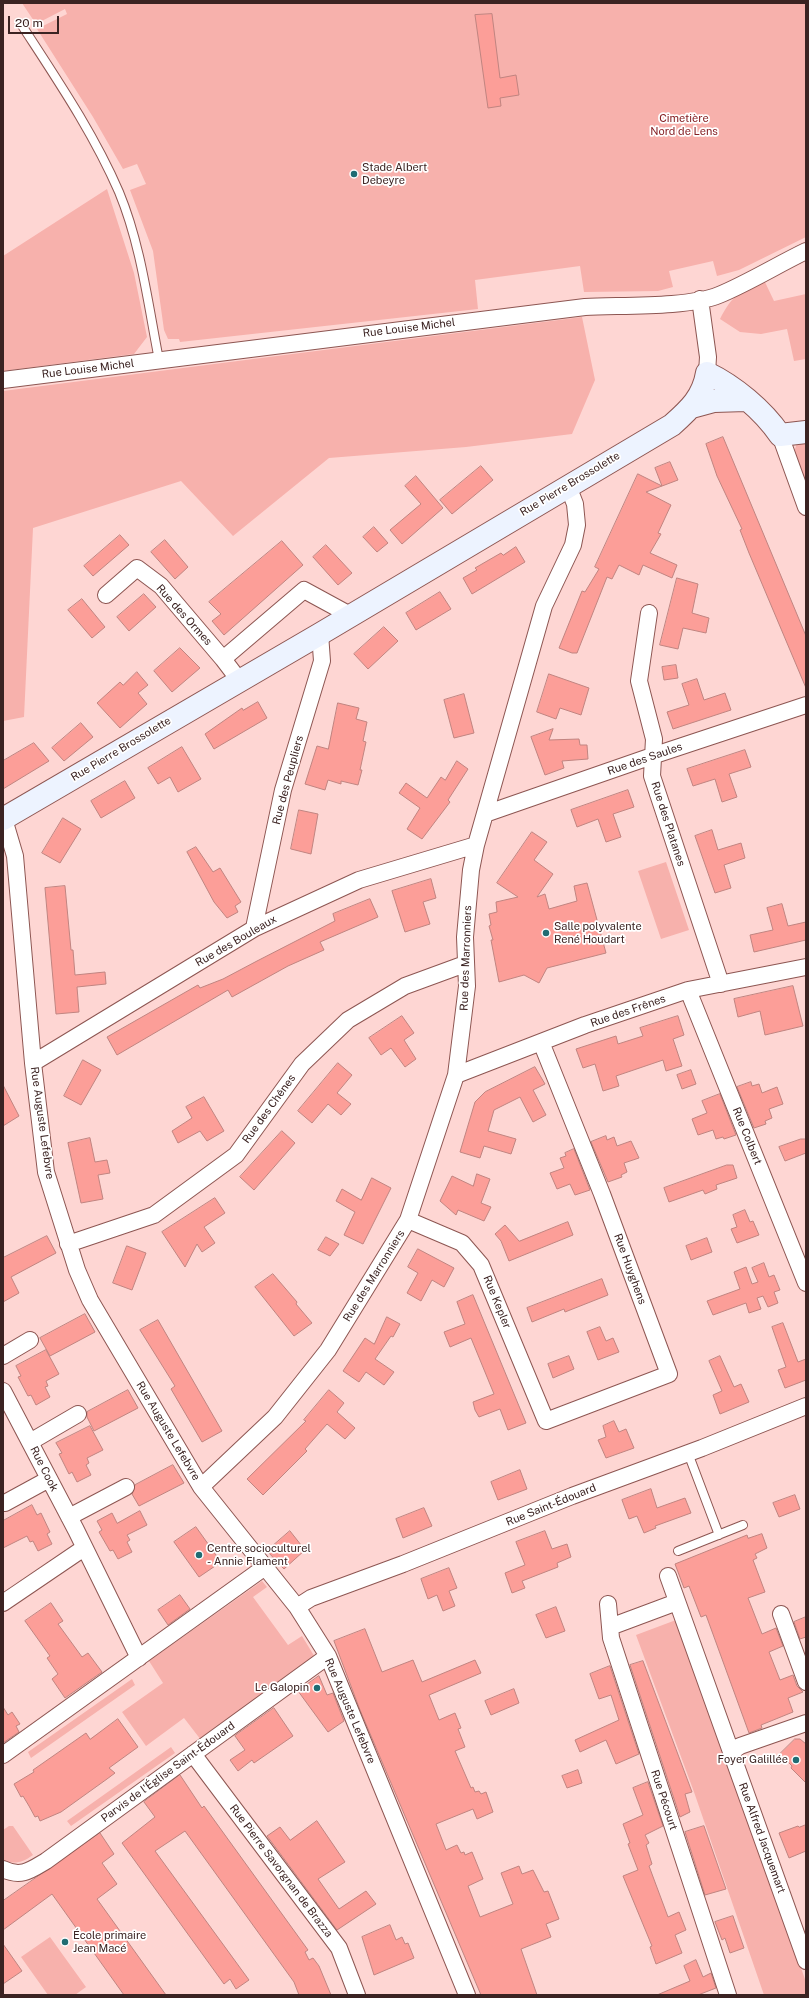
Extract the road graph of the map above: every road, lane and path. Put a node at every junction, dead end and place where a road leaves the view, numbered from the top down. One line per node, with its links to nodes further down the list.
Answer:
1 (21, 24): 4 (lane)
2 (806, 251): 3 (street, Rue Louise Michel)
3 (700, 300): 4 (street, Rue Louise Michel); 5 (street, Rue Pierre Brossolette)
4 (159, 360): 6 (street, Rue Louise Michel)
5 (707, 373): 7 (street); 8 (street, Rue Pierre Brossolette)
6 (3, 380)
7 (746, 400): 8 (street); 10 (street)
8 (692, 408): 11 (street, Rue Pierre Brossolette)
9 (806, 432): 10 (street)
10 (780, 435): 12 (street)
11 (568, 486): 15 (street, Rue Pierre Brossolette); 21 (street, Rue des Marronniers)
12 (806, 507)
13 (106, 595): 17 (street, Rue des Ormes)
14 (649, 614): 20 (street, Rue des Platanes)
15 (350, 616): 16 (street, Rue Pierre Brossolette); 17 (street)
16 (320, 634): 18 (street, Rue Pierre Brossolette); 24 (street, Rue des Peupliers)
17 (223, 659): 18 (street)
18 (239, 680): 22 (street, Rue Pierre Brossolette)
19 (806, 705): 20 (street, Rue des Saules)
20 (652, 756): 21 (street, Rue des Saules); 27 (street, Rue des Platanes)
21 (484, 814): 23 (street, Rue des Marronniers)
22 (3, 819): 30 (street, Rue Auguste Lefebvre)
23 (476, 845): 24 (street, Rue des Bouleaux); 25 (street, Rue des Marronniers)
24 (254, 928): 30 (street, Rue des Bouleaux)
25 (465, 964): 31 (street, Rue des Marronniers); 33 (street, Rue des Chênes)
26 (806, 968): 27 (street, Rue des Frênes)
27 (721, 984): 28 (street, Rue des Frênes)
28 (688, 990): 29 (street, Rue des Frênes); 34 (street, Rue Colbert)
29 (541, 1042): 31 (street, Rue des Frênes); 40 (street, Rue Huyghens)
30 (33, 1063): 33 (street, Rue Auguste Lefebvre)
31 (456, 1075): 32 (street, Rue des Marronniers)
32 (408, 1220): 40 (street, Rue Kepler); 45 (street, Rue des Marronniers)
33 (68, 1244): 45 (street, Rue Auguste Lefebvre)
34 (806, 1283)
35 (30, 1340): 36 (street)
36 (3, 1356)
37 (5, 1398): 41 (street, Rue Cook)
38 (806, 1406): 42 (street, Rue Saint-Édouard)
39 (78, 1414): 41 (street)
40 (546, 1421)
41 (30, 1442): 43 (street, Rue Cook)
42 (688, 1453): 49 (lane); 57 (street, Rue Saint-Édouard)
43 (50, 1479): 46 (street); 47 (street, Rue Cook)
44 (126, 1487): 47 (street)
45 (201, 1487): 52 (street, Rue Auguste Lefebvre)
46 (5, 1503)
47 (69, 1517): 50 (street, Rue Cook)
48 (743, 1525): 49 (lane)
49 (719, 1535): 51 (lane)
50 (84, 1548): 55 (street); 61 (street, Rue Cook)
51 (678, 1551)
52 (265, 1568): 57 (street, Rue Auguste Lefebvre); 61 (street)
53 (668, 1576): 54 (street, Rue Alfred Jacquemart)
54 (677, 1602): 59 (street); 64 (street, Rue Alfred Jacquemart)
55 (3, 1603)
56 (608, 1604): 59 (street, Rue Pécourt)
57 (297, 1607): 60 (street, Rue Auguste Lefebvre)
58 (781, 1614): 62 (street)
59 (610, 1627): 71 (street, Rue Pécourt)
60 (328, 1656): 65 (street, Parvis de l'Église Saint-Édouard); 70 (street, Rue Auguste Lefebvre)
61 (139, 1658): 66 (street)
62 (806, 1682)
63 (806, 1723): 64 (street)
64 (731, 1752): 68 (street, Rue Alfred Jacquemart)
65 (193, 1754): 67 (street, Parvis de l'Église Saint-Édouard); 69 (street, Rue Pierre Savorgnan de Brazza)
66 (3, 1755)
67 (3, 1869)
68 (806, 1961)
69 (357, 1995)
70 (467, 1995)
71 (728, 1995)

